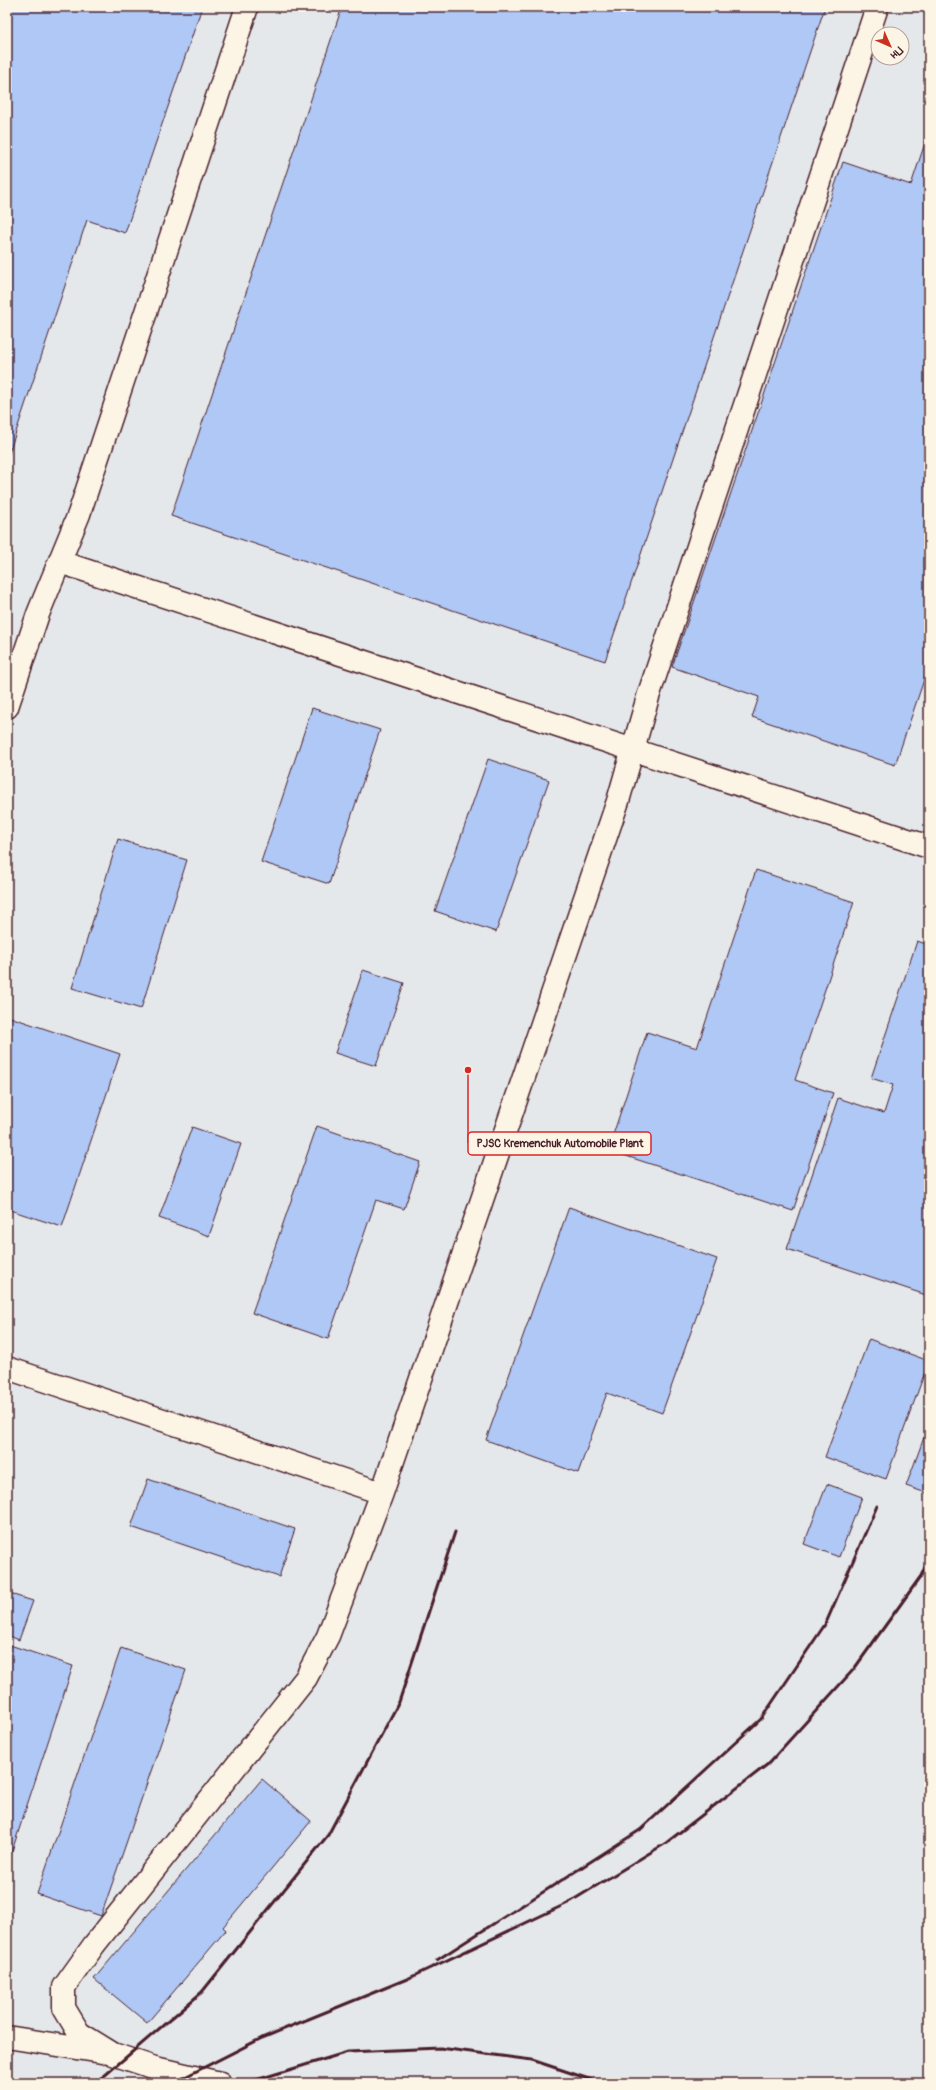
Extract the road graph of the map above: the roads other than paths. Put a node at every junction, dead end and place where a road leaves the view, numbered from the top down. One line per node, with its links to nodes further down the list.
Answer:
1 (247, 7): 3 (lane)
2 (877, 7): 5 (lane)
3 (60, 562): 4 (lane); 5 (lane)
4 (7, 707)
5 (632, 750): 6 (lane); 8 (lane)
6 (929, 847)
7 (7, 1368): 8 (lane)
8 (382, 1493): 10 (lane)
9 (7, 2037): 10 (lane)
10 (113, 2054): 11 (lane)
11 (220, 2083)

